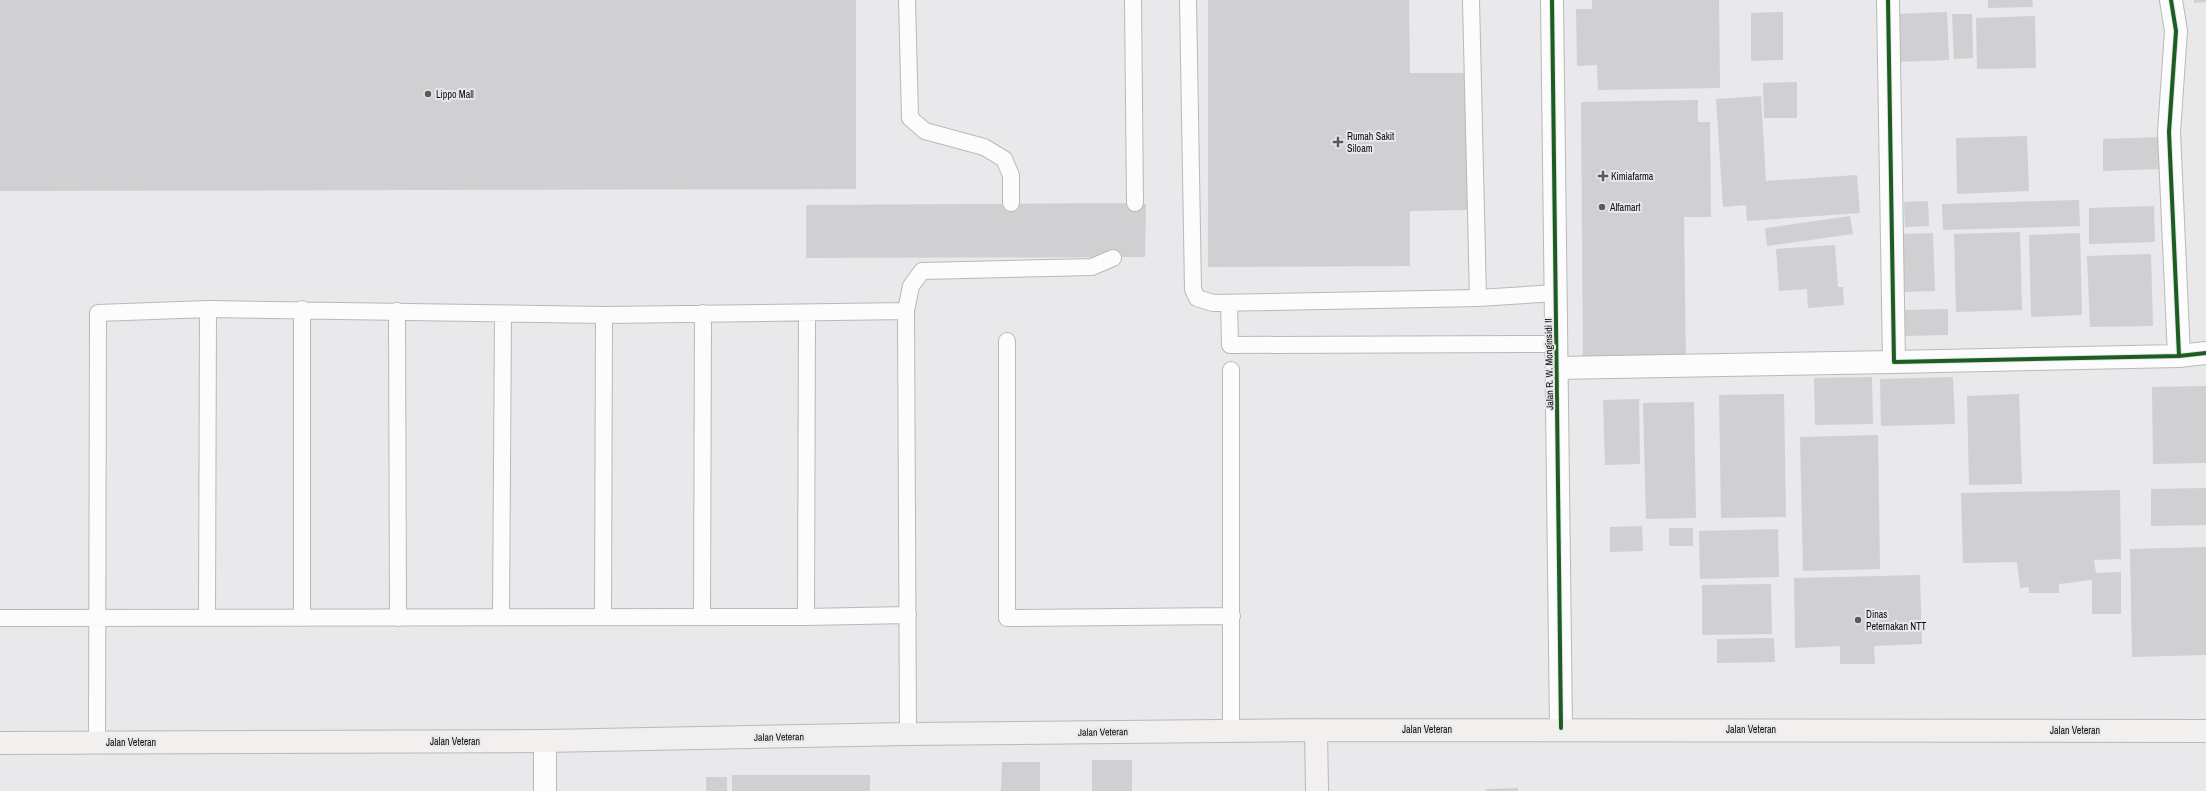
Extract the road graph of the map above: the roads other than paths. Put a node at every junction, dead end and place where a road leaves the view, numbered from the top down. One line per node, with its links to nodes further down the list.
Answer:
1 (907, 0): 9 (lane)
2 (1134, 0): 8 (lane)
3 (1188, 0): 13 (lane)
4 (1471, 0): 12 (lane)
5 (1552, 0): 11 (street, Jalan R. W. Monginsidi II)
6 (1888, 0): 26 (street)
7 (2172, 0): 25 (street)
8 (1135, 202)
9 (1011, 203)
10 (1113, 258): 17 (lane)
11 (1556, 293): 12 (lane); 23 (street, Jalan R. W. Monginsidi II)
12 (1478, 298): 13 (lane)
13 (1229, 303): 23 (lane)
14 (208, 309): 15 (lane); 36 (lane); 37 (lane)
15 (302, 310): 16 (lane); 38 (lane)
16 (397, 311): 20 (lane); 39 (lane)
17 (906, 311): 19 (lane); 29 (lane)
18 (703, 313): 19 (lane); 21 (lane); 33 (lane)
19 (807, 313): 34 (lane)
20 (503, 314): 21 (lane); 31 (lane)
21 (604, 315): 32 (lane)
22 (1007, 341): 30 (lane)
23 (1556, 344): 27 (street, Jalan R. W. Monginsidi II)
24 (2206, 353): 25 (street)
25 (2179, 356): 26 (street)
26 (1894, 362): 27 (street)
27 (1557, 368): 40 (street, Jalan R. W. Monginsidi II)
28 (1232, 370): 30 (lane)
29 (908, 615): 34 (lane); 44 (lane)
30 (1232, 616): 42 (lane)
31 (502, 617): 32 (lane); 39 (lane)
32 (603, 617): 33 (lane)
33 (702, 617): 34 (lane)
34 (806, 617)
35 (0, 618): 36 (lane)
36 (97, 618): 37 (lane); 46 (lane)
37 (207, 618): 38 (lane)
38 (302, 618): 39 (lane)
39 (398, 618)
40 (1560, 728): 41 (main road, Jalan Veteran); 43 (main road, Jalan Veteran)
41 (1316, 730): 42 (main road, Jalan Veteran); 49 (main road)
42 (1231, 731): 44 (main road, Jalan Veteran)
43 (2206, 731)
44 (908, 734): 45 (main road, Jalan Veteran)
45 (545, 741): 46 (main road, Jalan Veteran); 48 (street)
46 (97, 742): 47 (main road, Jalan Veteran)
47 (0, 743)
48 (545, 791)
49 (1317, 791)

